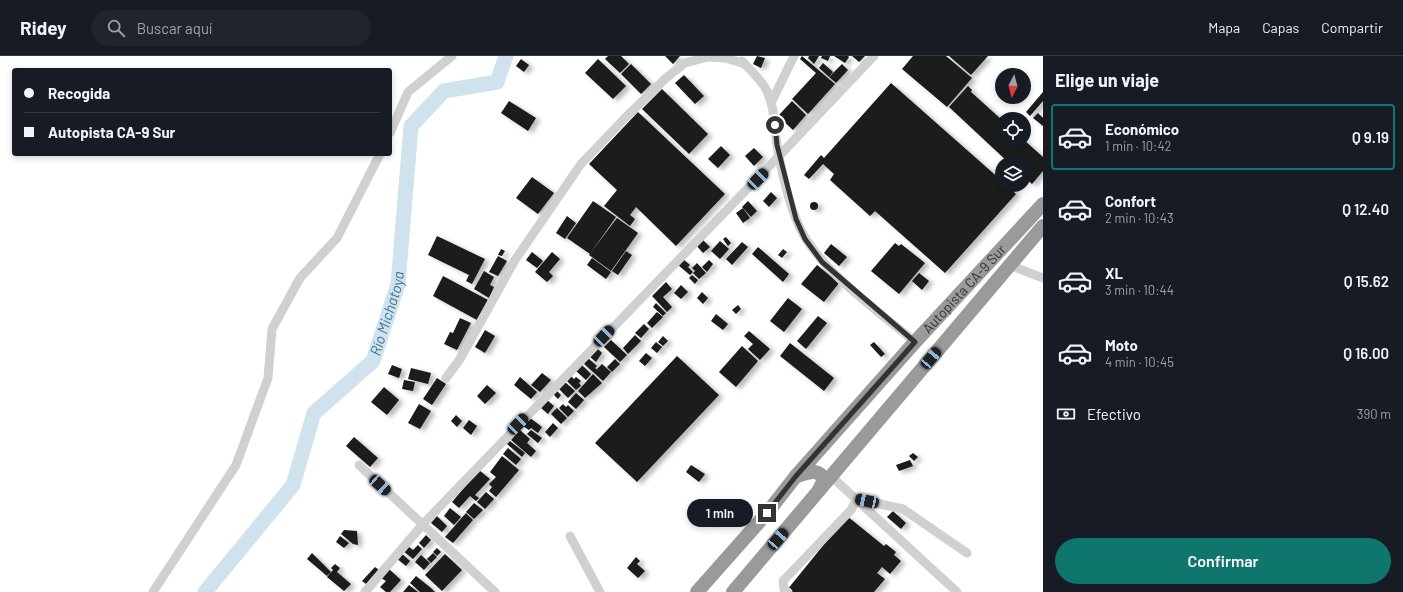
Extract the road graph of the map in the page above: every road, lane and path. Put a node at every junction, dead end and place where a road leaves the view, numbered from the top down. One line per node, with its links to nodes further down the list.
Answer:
1 (452, 56): 7 (street)
2 (738, 56): 5 (street)
3 (794, 56): 6 (street)
4 (874, 56): 9 (street)
5 (745, 64): 6 (street); 16 (street)
6 (771, 103): 9 (street)
7 (392, 129)
8 (379, 156): 25 (street)
9 (779, 156): 14 (street); 22 (street)
10 (1043, 204): 14 (highway, Autopista CA-9 Sur)
11 (1043, 226): 12 (highway, Autopista CA-9 Sur)
12 (1009, 265): 13 (street); 15 (highway, Autopista CA-9 Sur)
13 (1043, 278)
14 (915, 342): 15 (highway); 18 (highway, Autopista CA-9 Sur)
15 (921, 370): 19 (highway, Autopista CA-9 Sur)
16 (446, 378)
17 (359, 465): 22 (street)
18 (796, 476): 20 (highway); 29 (highway, Autopista CA-9 Sur)
19 (832, 477): 20 (highway, Autopista CA-9 Sur); 21 (street)
20 (818, 493): 30 (highway, Autopista CA-9 Sur)
21 (857, 499): 24 (street); 31 (street); 32 (street)
22 (423, 524): 26 (street); 27 (street)
23 (570, 536): 28 (street)
24 (967, 553)
25 (152, 592)
26 (365, 592)
27 (495, 592)
28 (600, 592)
29 (697, 592)
30 (733, 592)
31 (788, 592)
32 (957, 592)

